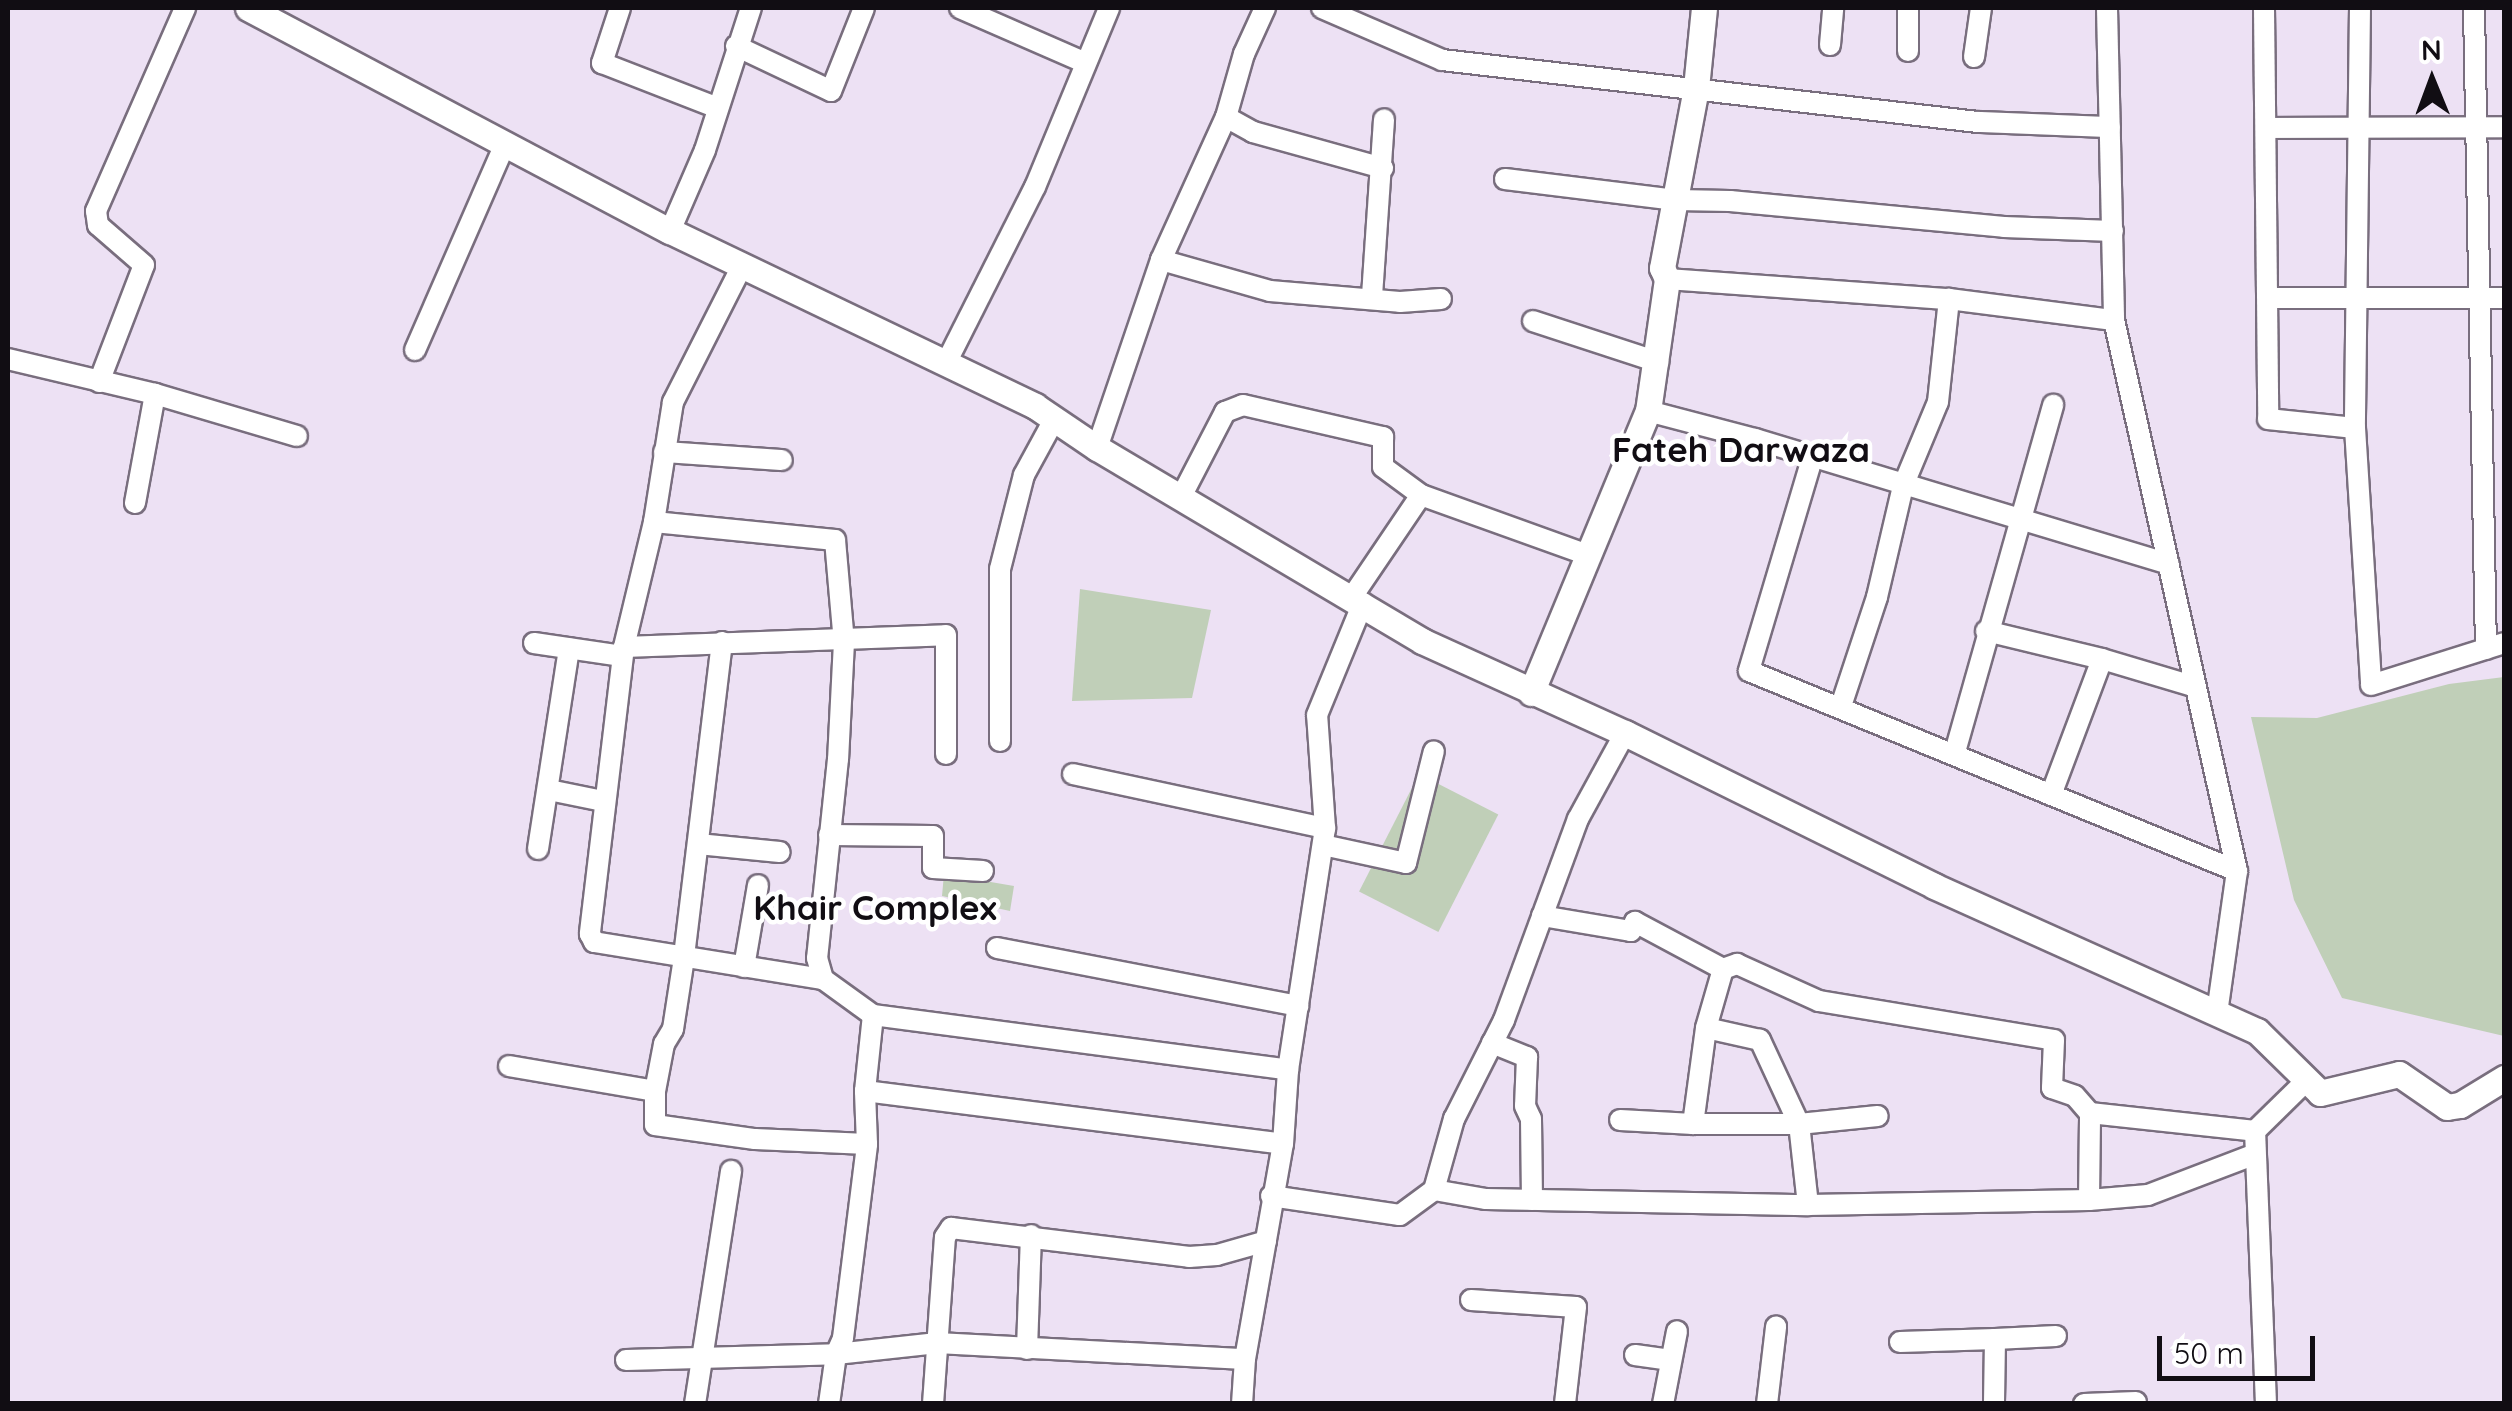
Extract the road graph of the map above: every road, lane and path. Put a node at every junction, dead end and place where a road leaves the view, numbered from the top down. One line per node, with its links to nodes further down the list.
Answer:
1 (185, 8): 54 (street)
2 (248, 8): 32 (street)
3 (620, 8): 24 (street)
4 (751, 8): 18 (street)
5 (864, 8): 18 (street)
6 (960, 8): 22 (street)
7 (1110, 8): 22 (street)
8 (1265, 8): 25 (street)
9 (1322, 8): 23 (street)
10 (1704, 8): 23 (street)
11 (1833, 8): 19 (street)
12 (1908, 8): 20 (street)
13 (1981, 8): 21 (street)
14 (2107, 8): 28 (street)
15 (2264, 8): 29 (street)
16 (2360, 8): 30 (street)
17 (2474, 8): 31 (street)
18 (736, 46): 24 (street)
19 (1830, 46)
20 (1908, 52)
21 (1974, 57)
22 (1086, 63): 53 (street)
23 (1696, 88): 28 (street); 35 (street)
24 (718, 108): 36 (street)
25 (1226, 117): 33 (street); 38 (street)
26 (1384, 119): 33 (street)
27 (2504, 127): 31 (street)
28 (2110, 128): 37 (street)
29 (2266, 128): 30 (street); 43 (street)
30 (2360, 128): 31 (street); 47 (street)
31 (2477, 128): 42 (street)
32 (506, 144): 36 (street); 50 (street)
33 (1383, 168): 41 (street)
34 (1505, 179): 35 (street)
35 (1676, 200): 37 (street); 40 (street)
36 (670, 231): 39 (street)
37 (2113, 231): 48 (street)
38 (1161, 260): 41 (street); 61 (street)
39 (742, 266): 53 (street); 62 (street)
40 (1667, 279): 46 (street); 52 (street)
41 (1372, 296): 45 (street)
42 (2480, 297): 44 (street); 47 (street); 78 (street)
43 (2270, 298): 47 (street); 59 (street)
44 (2504, 298)
45 (1441, 299)
46 (1949, 299): 48 (street); 65 (street)
47 (2357, 299): 59 (street)
48 (2114, 320): 72 (street)
49 (1533, 321): 52 (street)
50 (415, 350)
51 (8, 359): 54 (street)
52 (1658, 362): 57 (street)
53 (946, 363): 58 (street)
54 (99, 382): 55 (street)
55 (155, 394): 60 (street); 68 (street)
56 (2054, 404): 69 (street)
57 (1648, 411): 63 (street); 71 (street)
58 (1054, 420): 61 (street); 86 (street)
59 (2355, 428): 78 (street)
60 (296, 436)
61 (1096, 448): 67 (street)
62 (664, 452): 64 (street); 70 (street)
63 (1812, 459): 65 (street); 84 (street)
64 (782, 460)
65 (1903, 486): 69 (street); 84 (street)
66 (1422, 495): 67 (street); 71 (street); 73 (street)
67 (1180, 497): 73 (street)
68 (135, 503)
69 (2019, 520): 72 (street); 74 (street)
70 (654, 522): 76 (street); 80 (street)
71 (1588, 555): 83 (street)
72 (2168, 564): 82 (street)
73 (1358, 600): 83 (street); 95 (street)
74 (1986, 631): 81 (street); 88 (street)
75 (722, 642): 76 (street); 80 (street); 96 (street)
76 (844, 642): 89 (street); 94 (street)
77 (534, 643): 79 (street)
78 (2495, 646)
79 (569, 648): 80 (street); 91 (street)
80 (623, 652): 93 (street)
81 (2102, 659): 82 (street); 92 (street)
82 (2196, 687): 99 (street)
83 (1531, 693): 85 (street)
84 (1841, 706): 88 (street)
85 (1626, 733): 102 (street); 109 (street)
86 (1000, 741)
87 (1434, 751): 95 (street)
88 (1955, 752): 92 (street)
89 (946, 754)
90 (1073, 774): 95 (street)
91 (549, 790): 93 (street); 97 (street)
92 (2050, 795): 99 (street)
93 (604, 801): 104 (street)
94 (830, 835): 100 (street); 107 (street)
95 (1324, 837): 108 (street)
96 (698, 844): 98 (street); 104 (street)
97 (538, 850)
98 (780, 852)
99 (2236, 870): 109 (street)
100 (983, 871)
101 (758, 884): 105 (street)
102 (1542, 916): 106 (street); 112 (street)
103 (996, 948): 108 (street)
104 (684, 958): 105 (street); 117 (street)
105 (744, 967): 107 (street)
106 (1723, 968): 111 (street); 119 (street)
107 (823, 980): 110 (street)
108 (1298, 1006): 114 (street)
109 (2217, 1013): 115 (street)
110 (873, 1015): 114 (street); 118 (street)
111 (1706, 1028): 122 (street); 123 (street)
112 (1492, 1043): 129 (street); 131 (street)
113 (509, 1066): 117 (street)
114 (1288, 1070): 126 (street)
115 (2307, 1080): 116 (street); 124 (street)
116 (2501, 1085)
117 (654, 1090): 125 (street)
118 (864, 1091): 125 (street); 126 (street)
119 (2090, 1113): 124 (street); 132 (street)
120 (1878, 1116): 123 (street)
121 (1620, 1120): 122 (street)
122 (1693, 1124): 123 (street)
123 (1799, 1124): 133 (street)
124 (2255, 1131): 127 (street)
125 (868, 1144): 144 (street)
126 (1283, 1144): 130 (street)
127 (2253, 1155): 132 (street); 160 (street)
128 (731, 1171): 146 (street)
129 (1434, 1190): 130 (street); 131 (street)
130 (1272, 1196): 135 (street)
131 (1532, 1200): 133 (street)
132 (2089, 1200): 133 (street)
133 (1808, 1205)
134 (1031, 1235): 135 (street); 141 (street); 143 (street)
135 (1266, 1241): 147 (street)
136 (1472, 1300): 155 (street)
137 (1776, 1326): 157 (street)
138 (1676, 1331): 149 (street)
139 (2056, 1336): 140 (street)
140 (1996, 1339): 142 (street); 158 (street)
141 (936, 1342): 143 (street); 144 (street); 153 (street)
142 (1900, 1342)
143 (1026, 1349): 147 (street)
144 (836, 1354): 146 (street); 152 (street)
145 (1635, 1354): 149 (street)
146 (703, 1356): 148 (street); 151 (street)
147 (1245, 1359): 154 (street)
148 (626, 1360)
149 (1671, 1360): 156 (street)
150 (2136, 1402): 159 (street)
151 (695, 1404)
152 (829, 1404)
153 (932, 1404)
154 (1242, 1404)
155 (1565, 1404)
156 (1663, 1404)
157 (1767, 1404)
158 (1994, 1404)
159 (2084, 1404)
160 (2266, 1404)

